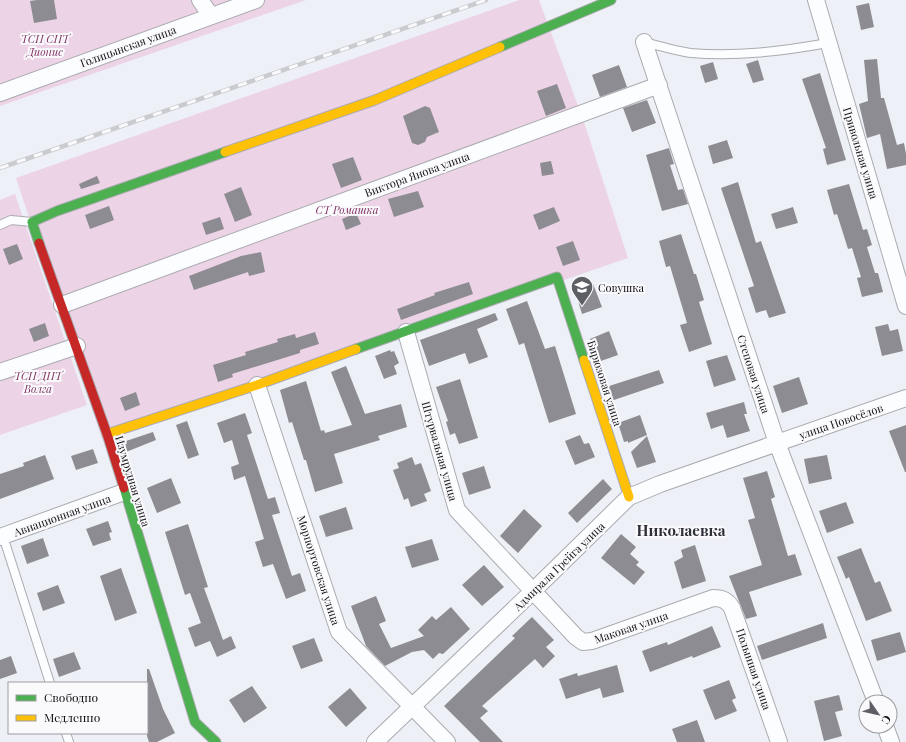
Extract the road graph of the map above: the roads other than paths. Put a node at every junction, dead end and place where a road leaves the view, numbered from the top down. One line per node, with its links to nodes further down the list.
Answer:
1 (200, 0): 5 (street)
2 (256, 0): 5 (street, Голицынская улица)
3 (611, 0): 10 (street)
4 (816, 0): 7 (street, Привольная улица)
5 (211, 16): 9 (street, Голицынская улица)
6 (644, 42): 7 (lane); 8 (street, Степовая улица)
7 (828, 43): 13 (street, Привольная улица)
8 (659, 86): 12 (street, Виктора Янова улица); 20 (street, Степовая улица)
9 (0, 93)
10 (32, 222): 11 (lane); 12 (street, Изумрудная улица)
11 (0, 225)
12 (62, 305): 15 (street, Изумрудная улица)
13 (906, 306)
14 (406, 332): 17 (street); 22 (street, Бирюзовая улица); 24 (street, Штурвальная улица)
15 (77, 346): 16 (street); 19 (street, Изумрудная улица)
16 (0, 372)
17 (257, 385): 19 (street); 28 (street, Морпортовская улица)
18 (906, 398): 20 (street, улица Новосёлов)
19 (107, 434): 21 (street, Изумрудная улица)
20 (777, 443): 22 (street, Адмирала Грейга улица); 27 (street, Степовая улица)
21 (124, 492): 23 (street, Авиационная улица); 29 (street, Изумрудная улица)
22 (629, 497): 24 (street, Адмирала Грейга улица)
23 (2, 537): 26 (lane)
24 (534, 590): 25 (street, Маковая улица); 28 (street, Адмирала Грейга улица)
25 (724, 600): 32 (street, Полынная улица)
26 (50, 682)
27 (873, 694)
28 (412, 707): 30 (street, Адмирала Грейга улица); 31 (street, Морпортовская улица)
29 (216, 742)
30 (375, 742)
31 (448, 742)
32 (779, 742)

